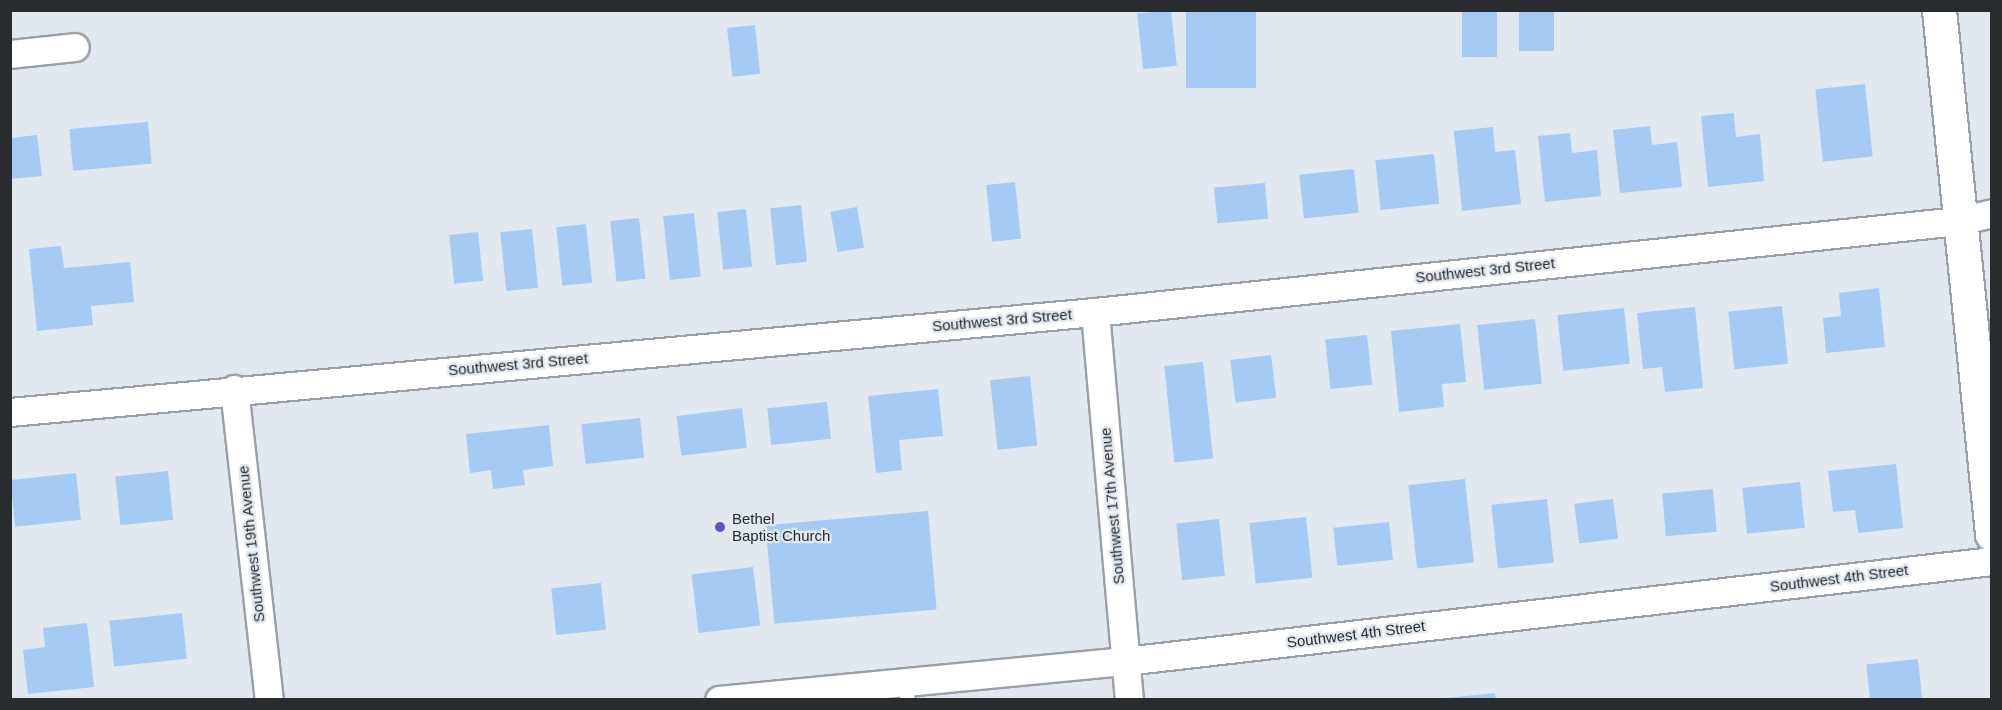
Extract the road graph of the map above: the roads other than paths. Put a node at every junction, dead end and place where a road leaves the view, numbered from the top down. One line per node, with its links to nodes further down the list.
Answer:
1 (1939, 10): 5 (main road)
2 (75, 47): 3 (street)
3 (10, 54)
4 (1992, 213): 5 (street, Southwest 3rd Street)
5 (1958, 221): 6 (street, Southwest 3rd Street); 9 (main road)
6 (1095, 312): 7 (street, Southwest 3rd Street); 11 (street, Southwest 17th Avenue)
7 (234, 389): 8 (street, Southwest 3rd Street); 13 (street, Southwest 19th Avenue)
8 (10, 412)
9 (1992, 534)
10 (1992, 561): 11 (street, Southwest 4th Street)
11 (1125, 661): 12 (street, Southwest 4th Street); 15 (street, Southwest 17th Avenue)
12 (907, 691): 14 (street, Southwest 4th Street)
13 (269, 699)
14 (719, 699)
15 (1129, 699)

